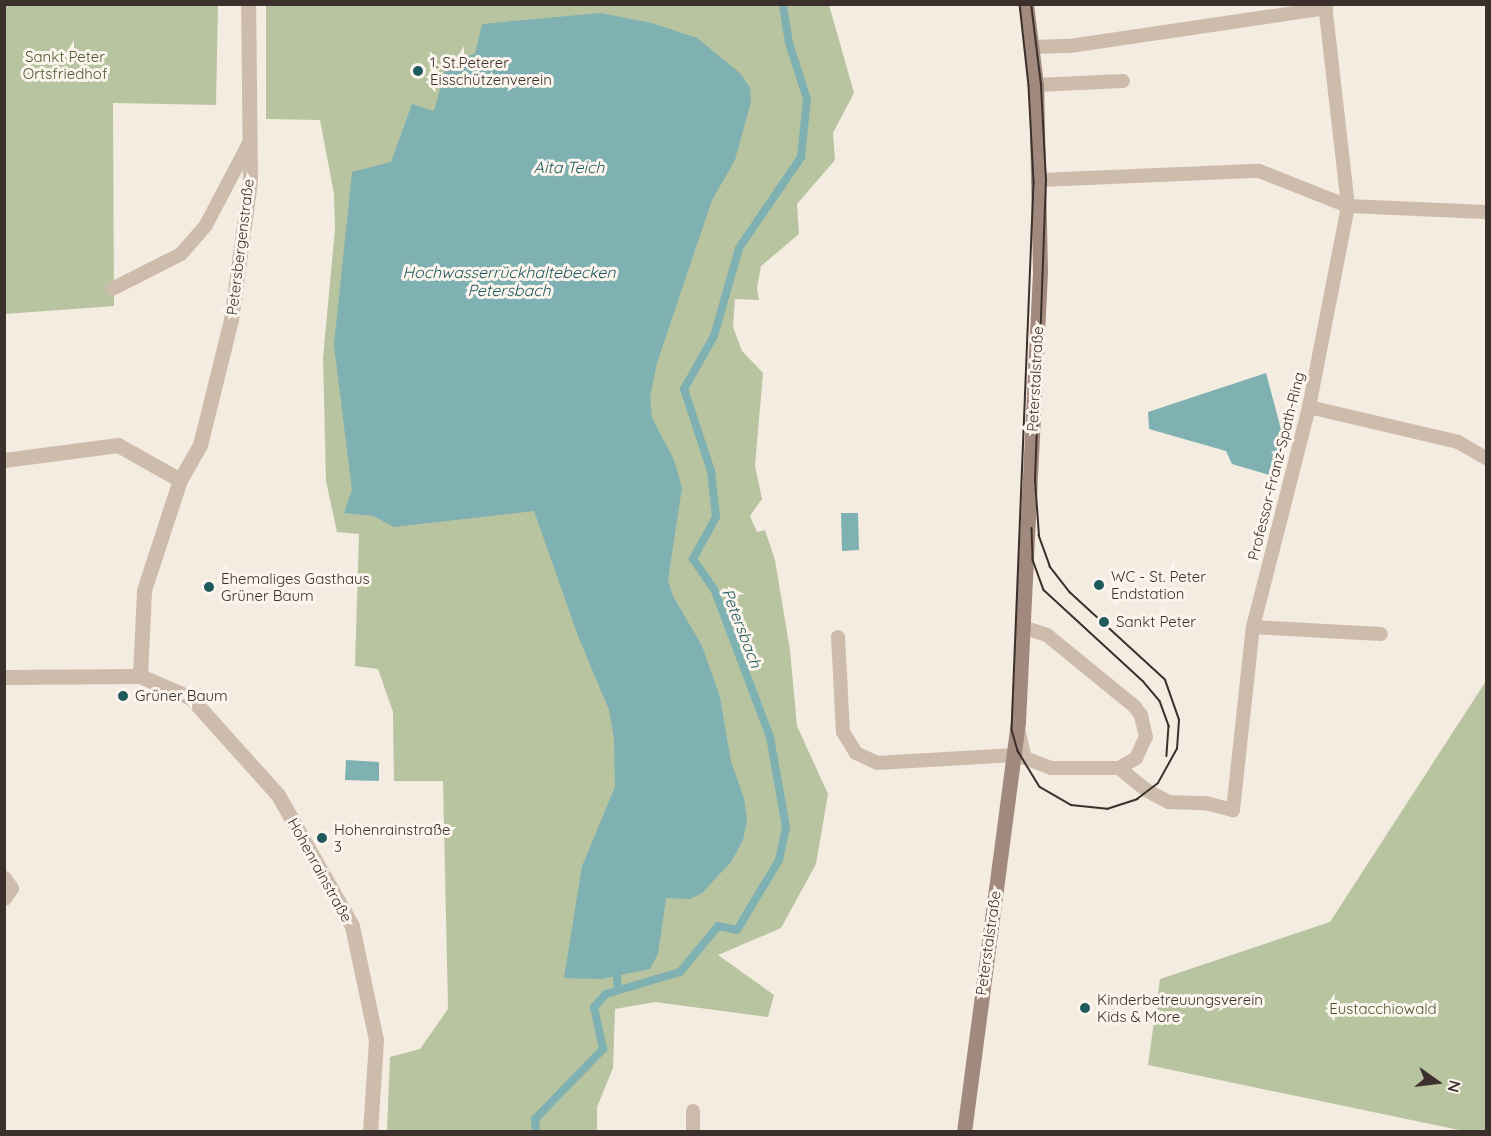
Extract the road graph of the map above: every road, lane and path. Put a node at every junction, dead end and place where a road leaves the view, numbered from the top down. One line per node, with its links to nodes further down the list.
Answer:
1 (248, 4): 7 (street, Petersbergenstraße)
2 (1026, 4): 4 (street, Peterstalstraße)
3 (1326, 6): 4 (lane); 9 (lane, Professor-Franz-Spath-Ring)
4 (1032, 47): 6 (street, Peterstalstraße)
5 (1123, 81): 6 (lane)
6 (1036, 85): 8 (street, Peterstalstraße)
7 (249, 143): 11 (lane); 15 (street, Petersbergenstraße)
8 (1040, 180): 9 (lane); 16 (street, Peterstalstraße)
9 (1348, 206): 10 (lane); 12 (lane, Professor-Franz-Spath-Ring)
10 (1486, 212)
11 (112, 289)
12 (1309, 407): 13 (lane); 17 (lane, Professor-Franz-Spath-Ring)
13 (1486, 458)
14 (4, 460): 15 (street)
15 (180, 480): 20 (street, Petersbergenstraße)
16 (1023, 627): 22 (street, Peterstalstraße); 24 (lane)
17 (1253, 627): 18 (lane); 24 (lane, Professor-Franz-Spath-Ring)
18 (1381, 634)
19 (838, 637): 23 (lane)
20 (140, 676): 21 (street); 28 (street, Hohenrainstraße)
21 (4, 677)
22 (1018, 722): 23 (street, Peterstalstraße); 24 (lane)
23 (1015, 755): 30 (street, Peterstalstraße)
24 (1119, 768)
25 (4, 878): 26 (street)
26 (4, 898)
27 (693, 1111): 29 (lane)
28 (370, 1131)
29 (693, 1131)
30 (964, 1131)

